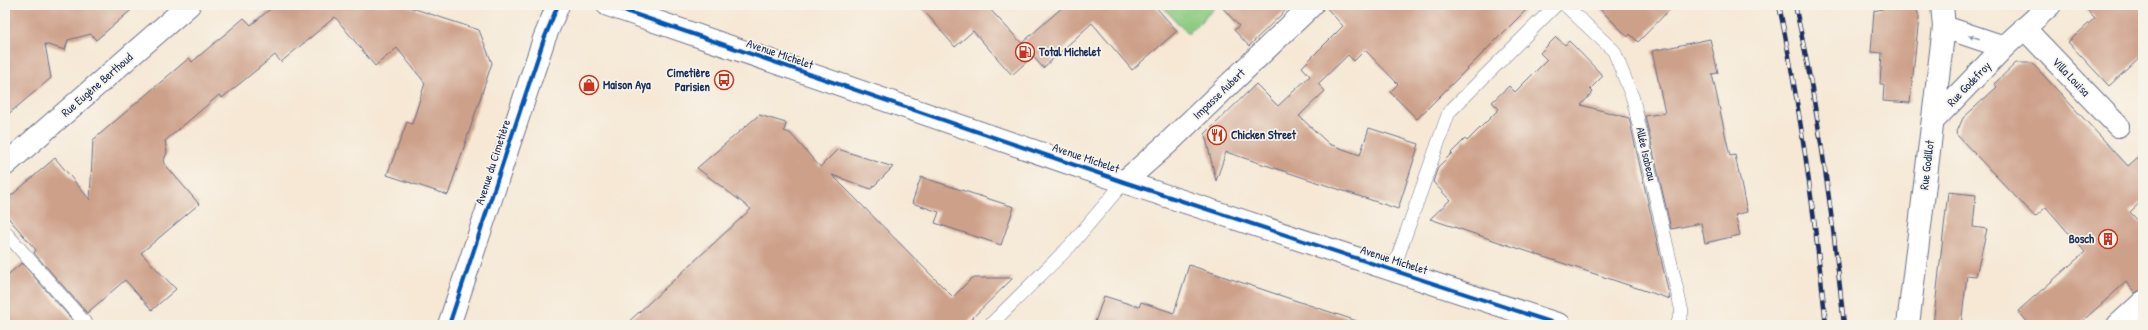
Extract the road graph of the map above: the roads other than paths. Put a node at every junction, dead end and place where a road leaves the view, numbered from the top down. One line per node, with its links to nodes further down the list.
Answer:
1 (189, 5): 14 (street, Rue Eugène Berthoud)
2 (558, 5): 20 (street, Avenue du Cimetière)
3 (608, 5): 15 (street, Avenue Michelet)
4 (1312, 5): 15 (street, Impasse Aubert)
5 (1556, 5): 17 (lane)
6 (1565, 5): 23 (lane, Allée Isabeau)
7 (1942, 5): 9 (street, Rue Godillot)
8 (2050, 5): 10 (street, Rue Godefroy)
9 (1944, 27): 11 (street, Rue Godefroy, one-way to 9); 12 (street, Rue Godillot)
10 (2024, 28): 11 (street, Rue Godefroy); 13 (street, Villa Louisa)
11 (2004, 47): 12 (street, Rue Godefroy)
12 (1933, 121): 24 (street, Rue Godillot)
13 (2118, 126)
14 (5, 164)
15 (1124, 182): 17 (street, Avenue Michelet); 21 (lane)
16 (5, 232): 19 (lane)
17 (1393, 270): 22 (street, Avenue Michelet)
18 (2143, 302): 25 (street)
19 (87, 325)
20 (449, 325)
21 (990, 325)
22 (1560, 325)
23 (1678, 325)
24 (1908, 325)
25 (2118, 325)

